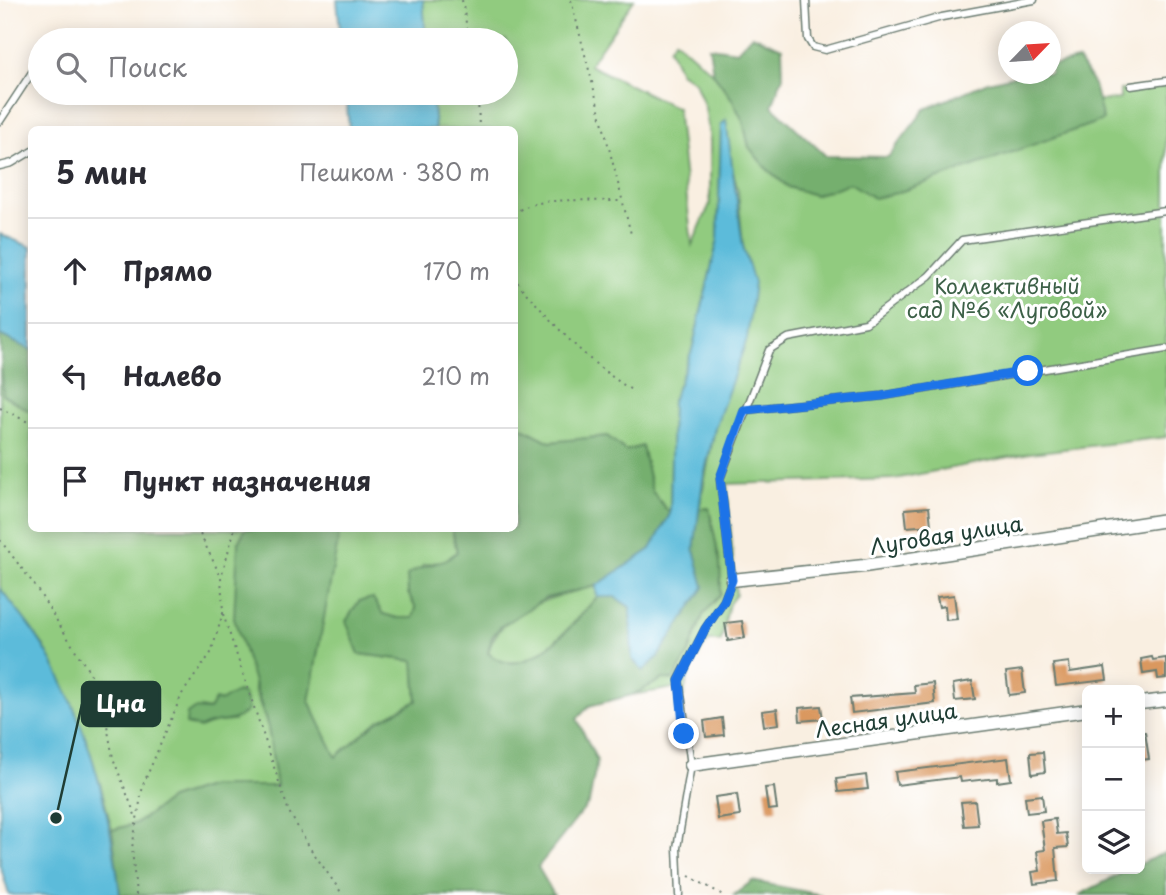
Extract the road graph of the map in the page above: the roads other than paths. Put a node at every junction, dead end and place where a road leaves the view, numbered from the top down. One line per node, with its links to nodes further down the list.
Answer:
1 (806, 0): 2 (lane)
2 (1034, 0)
3 (28, 78): 6 (lane)
4 (1166, 81): 5 (lane)
5 (1131, 86)
6 (0, 121)
7 (28, 153): 8 (lane)
8 (0, 166)
9 (1166, 211): 11 (lane)
10 (1166, 349): 11 (lane)
11 (744, 410): 13 (lane)
12 (1166, 520): 13 (street, Луговая улица)
13 (732, 580): 17 (lane)
14 (1166, 699): 15 (street)
15 (1145, 702)
16 (1082, 711): 17 (street, Лесная улица)
17 (691, 765): 18 (lane)
18 (679, 895)

